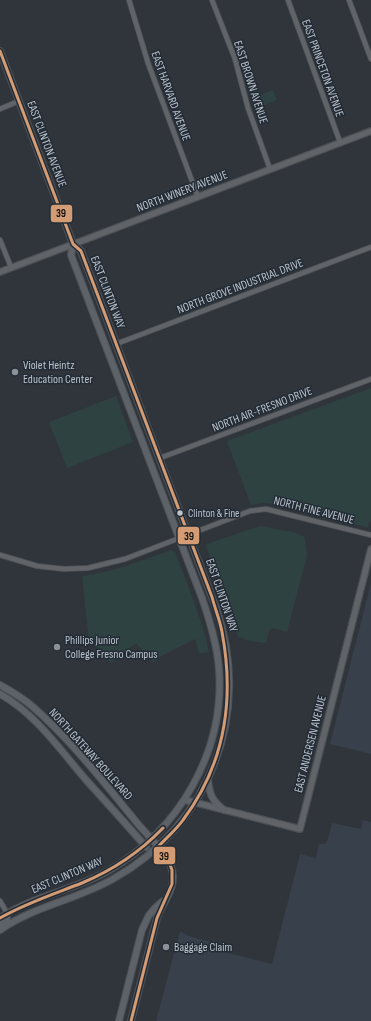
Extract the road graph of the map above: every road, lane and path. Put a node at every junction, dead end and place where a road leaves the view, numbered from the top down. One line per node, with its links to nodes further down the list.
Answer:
1 (129, 0): 12 (street, EAST HARVARD AVENUE)
2 (212, 0): 11 (street, EAST BROWN AVENUE)
3 (288, 0): 10 (street, EAST PRINCETON AVENUE)
4 (349, 0): 6 (street)
5 (0, 51): 7 (main road, EAST CLINTON AVENUE)
6 (371, 59)
7 (19, 101): 8 (street); 14 (main road, EAST CLINTON AVENUE)
8 (0, 109)
9 (371, 131): 10 (street, NORTH WINERY AVENUE)
10 (340, 142): 11 (street, NORTH WINERY AVENUE)
11 (270, 169): 12 (street, NORTH WINERY AVENUE)
12 (198, 197): 14 (street, NORTH WINERY AVENUE)
13 (0, 240): 16 (street)
14 (73, 244): 16 (street, NORTH WINERY AVENUE); 18 (main road, EAST CLINTON WAY); 23 (main road, EAST CLINTON WAY)
15 (371, 248): 18 (street, NORTH GROVE INDUSTRIAL DRIVE)
16 (12, 267): 17 (street, NORTH WINERY AVENUE)
17 (0, 272)
18 (116, 344): 20 (main road, EAST CLINTON WAY)
19 (371, 379): 20 (street, NORTH AIR-FRESNO DRIVE)
20 (160, 458): 21 (main road, EAST CLINTON WAY)
21 (188, 534): 22 (street, NORTH FINE AVENUE); 23 (street, NORTH FINE AVENUE); 29 (main road, EAST CLINTON WAY)
22 (371, 535)
23 (179, 538): 25 (street, NORTH FINE AVENUE); 26 (main road, EAST CLINTON WAY)
24 (371, 549): 35 (street, EAST ANDERSEN AVENUE)
25 (0, 556)
26 (217, 654): 29 (main road); 33 (main road, EAST CLINTON WAY)
27 (0, 685): 30 (main road, NORTH GATEWAY BOULEVARD)
28 (0, 694): 31 (main road, NORTH GATEWAY BOULEVARD)
29 (228, 706): 32 (main road, EAST CLINTON WAY)
30 (59, 732): 31 (street); 36 (main road, NORTH GATEWAY BOULEVARD)
31 (52, 738): 37 (main road, NORTH GATEWAY BOULEVARD)
32 (208, 780): 34 (main road, EAST CLINTON WAY); 35 (main road)
33 (185, 800): 34 (street, EAST ANDERSEN AVENUE); 36 (main road, EAST CLINTON WAY)
34 (195, 803): 35 (street, EAST ANDERSEN AVENUE); 38 (main road, EAST CLINTON WAY)
35 (224, 810)
36 (152, 840): 37 (main road, EAST CLINTON WAY); 38 (main road, NORTH GATEWAY BOULEVARD)
37 (145, 845): 39 (main road, NORTH GATEWAY BOULEVARD); 42 (main road, EAST CLINTON WAY)
38 (158, 847): 39 (main road, EAST CLINTON WAY); 40 (main road, NORTH GATEWAY BOULEVARD)
39 (151, 853): 45 (main road, EAST CLINTON WAY)
40 (166, 899): 46 (main road); 47 (main road, NORTH GATEWAY BOULEVARD)
41 (0, 900): 42 (street)
42 (7, 913): 43 (main road, EAST CLINTON WAY); 44 (main road)
43 (0, 918)
44 (0, 925)
45 (0, 930)
46 (119, 1021)
47 (131, 1021)

